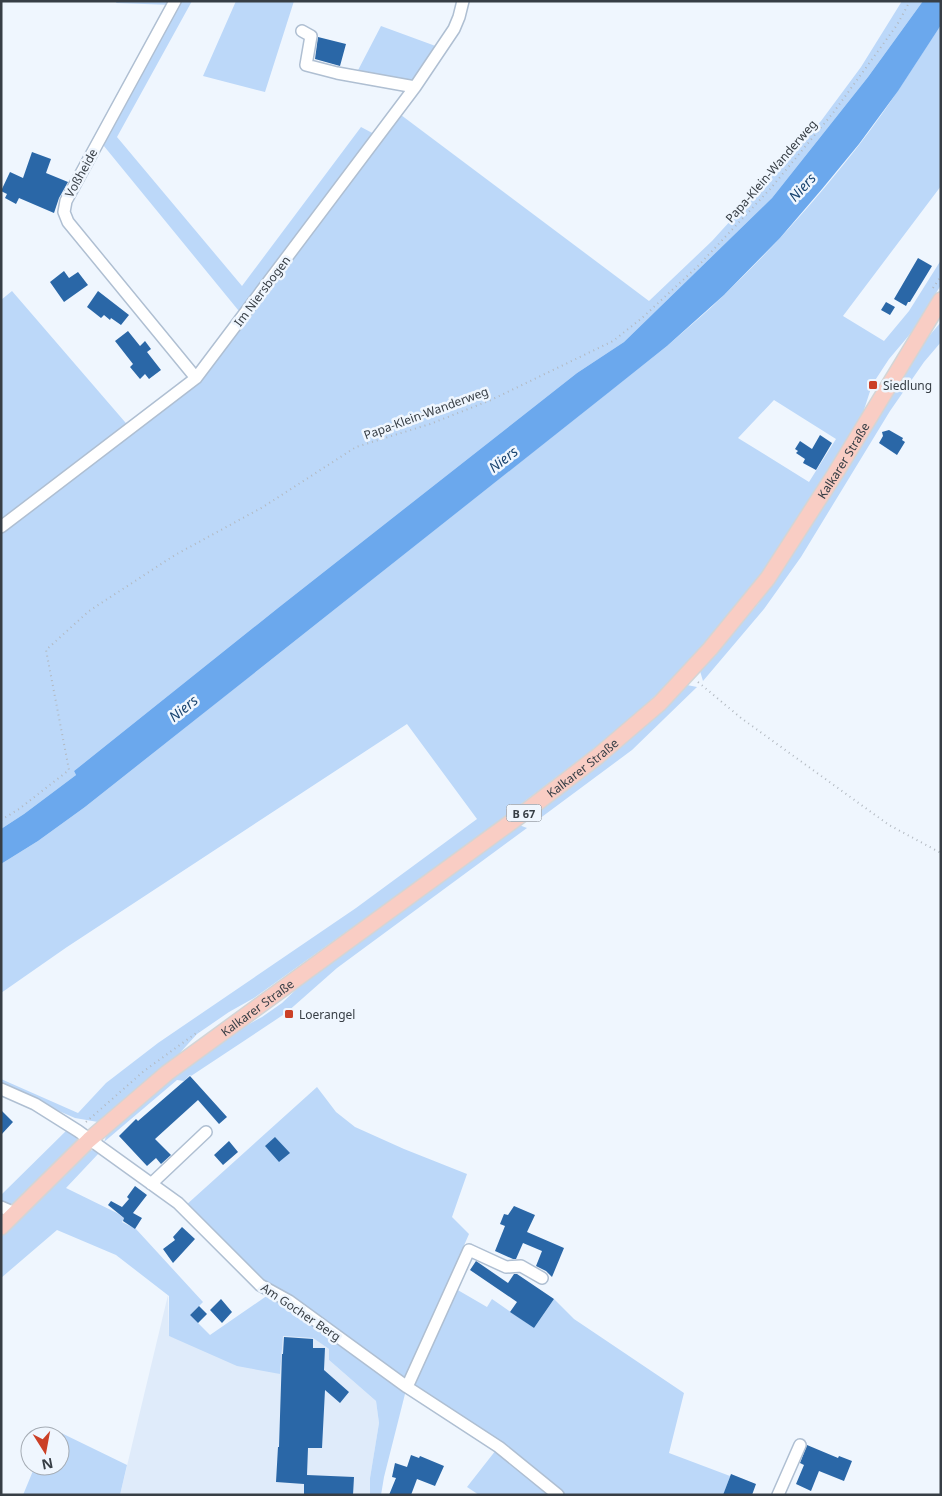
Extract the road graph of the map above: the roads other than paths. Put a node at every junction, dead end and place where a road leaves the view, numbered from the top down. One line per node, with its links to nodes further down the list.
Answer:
1 (175, 1): 6 (street, Voßheide)
2 (463, 1): 4 (street, Im Niersbogen)
3 (302, 31): 4 (street)
4 (415, 87): 6 (street, Im Niersbogen)
5 (936, 296): 10 (main road, Kalkarer Straße / B 67)
6 (196, 378): 7 (street, Im Niersbogen)
7 (1, 527)
8 (1, 1088): 10 (street, Am Gocher Berg)
9 (206, 1132): 11 (street)
10 (84, 1136): 11 (street, Am Gocher Berg); 12 (main road, Kalkarer Straße / B 67)
11 (151, 1184): 15 (street, Am Gocher Berg)
12 (8, 1210): 13 (main road, Kalkarer Straße / B 67)
13 (1, 1226)
14 (542, 1278): 15 (street)
15 (407, 1387): 17 (street, Am Gocher Berg)
16 (800, 1445): 18 (street)
17 (558, 1495)
18 (778, 1495)

